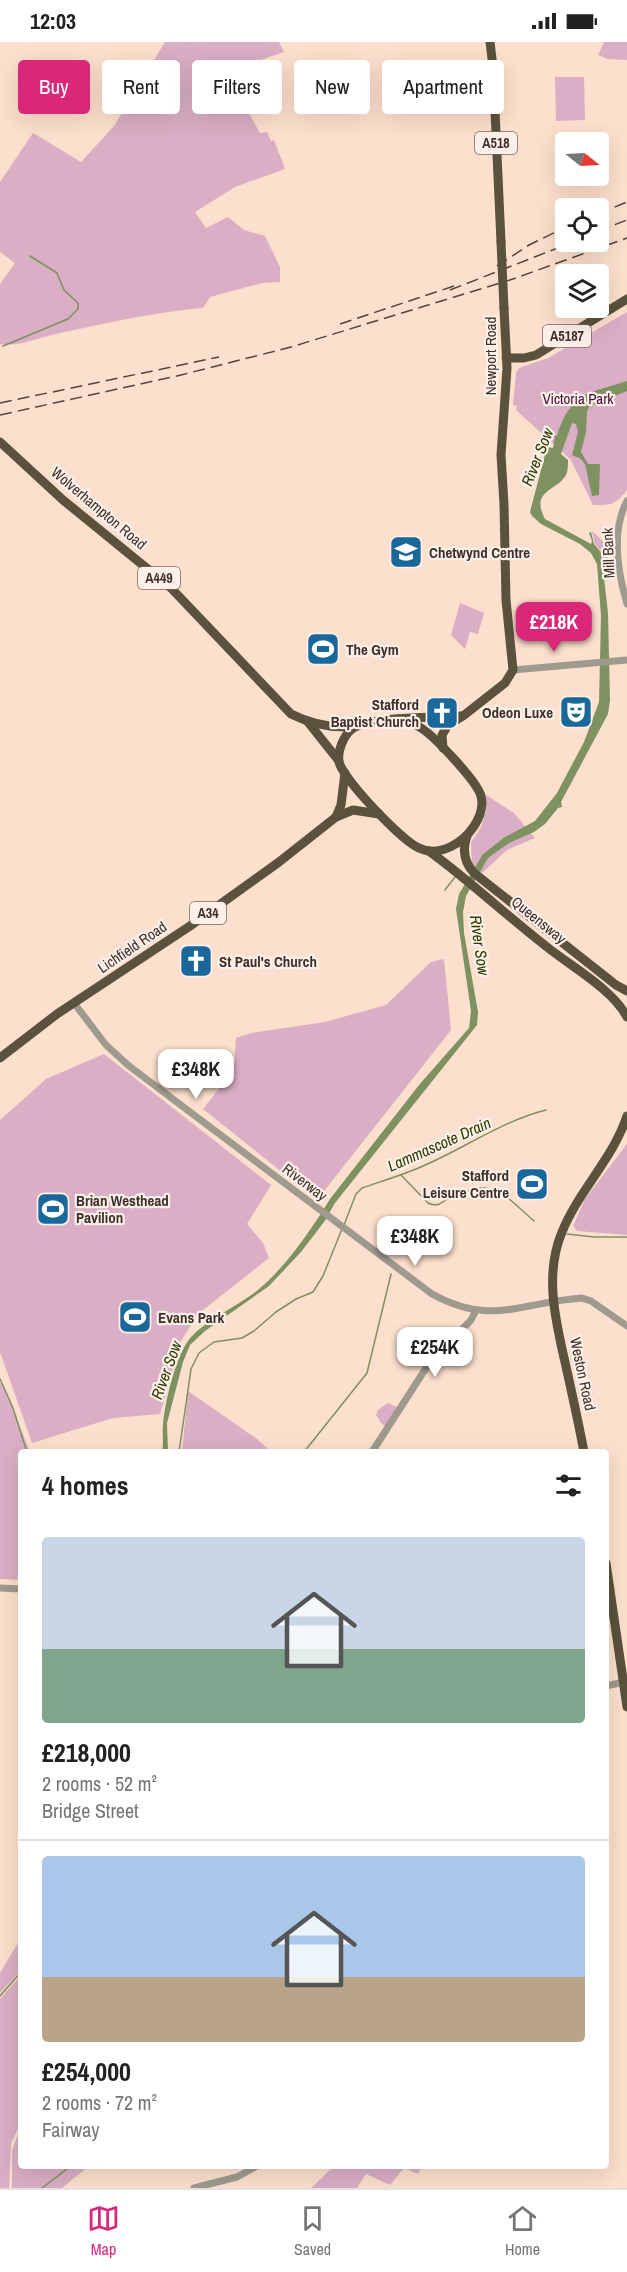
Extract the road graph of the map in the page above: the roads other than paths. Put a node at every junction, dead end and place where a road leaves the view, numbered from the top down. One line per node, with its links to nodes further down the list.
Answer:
1 (490, 42): 3 (highway, Newport Road / A518, bridge)
2 (626, 298): 3 (highway, A5187)
3 (506, 358): 8 (highway, Newport Road / A518)
4 (0, 442): 11 (highway, Wolverhampton Road / A449)
5 (627, 501): 6 (street, Mill Bank)
6 (627, 604)
7 (627, 660): 8 (street)
8 (513, 670): 9 (highway)
9 (463, 716): 10 (highway); 13 (highway)
10 (404, 720): 12 (highway); 13 (highway)
11 (308, 722): 12 (highway, Wolverhampton Road / A449); 14 (highway, Wolverhampton Road / A449)
12 (362, 725): 14 (highway)
13 (443, 748): 18 (highway)
14 (339, 761): 15 (highway)
15 (345, 773): 16 (highway); 17 (highway)
16 (379, 814): 17 (highway, Lichfield Road / A34); 19 (highway)
17 (336, 817): 22 (highway, Lichfield Road / A34)
18 (467, 836): 19 (highway); 20 (highway, Queensway)
19 (429, 851): 20 (highway, Queensway)
20 (485, 888): 21 (highway, Queensway); 23 (highway, Queensway)
21 (627, 991)
22 (74, 1003): 24 (highway, Lichfield Road / A34); 29 (street, Riverway)
23 (627, 1017)
24 (0, 1058)
25 (627, 1116): 27 (highway)
26 (627, 1132): 27 (highway)
27 (615, 1146): 28 (highway, Weston Road)
28 (553, 1302): 29 (street, Riverway); 30 (street, Riverway); 32 (highway, Weston Road)
29 (476, 1310): 31 (street)
30 (627, 1326)
31 (374, 1449)
32 (583, 1449)
33 (609, 1583): 36 (highway)
34 (0, 1588): 35 (street)
35 (18, 1589)
36 (624, 1682): 37 (street); 38 (highway)
37 (609, 1685)
38 (627, 1707)
39 (252, 2169): 40 (street)
40 (194, 2188)

